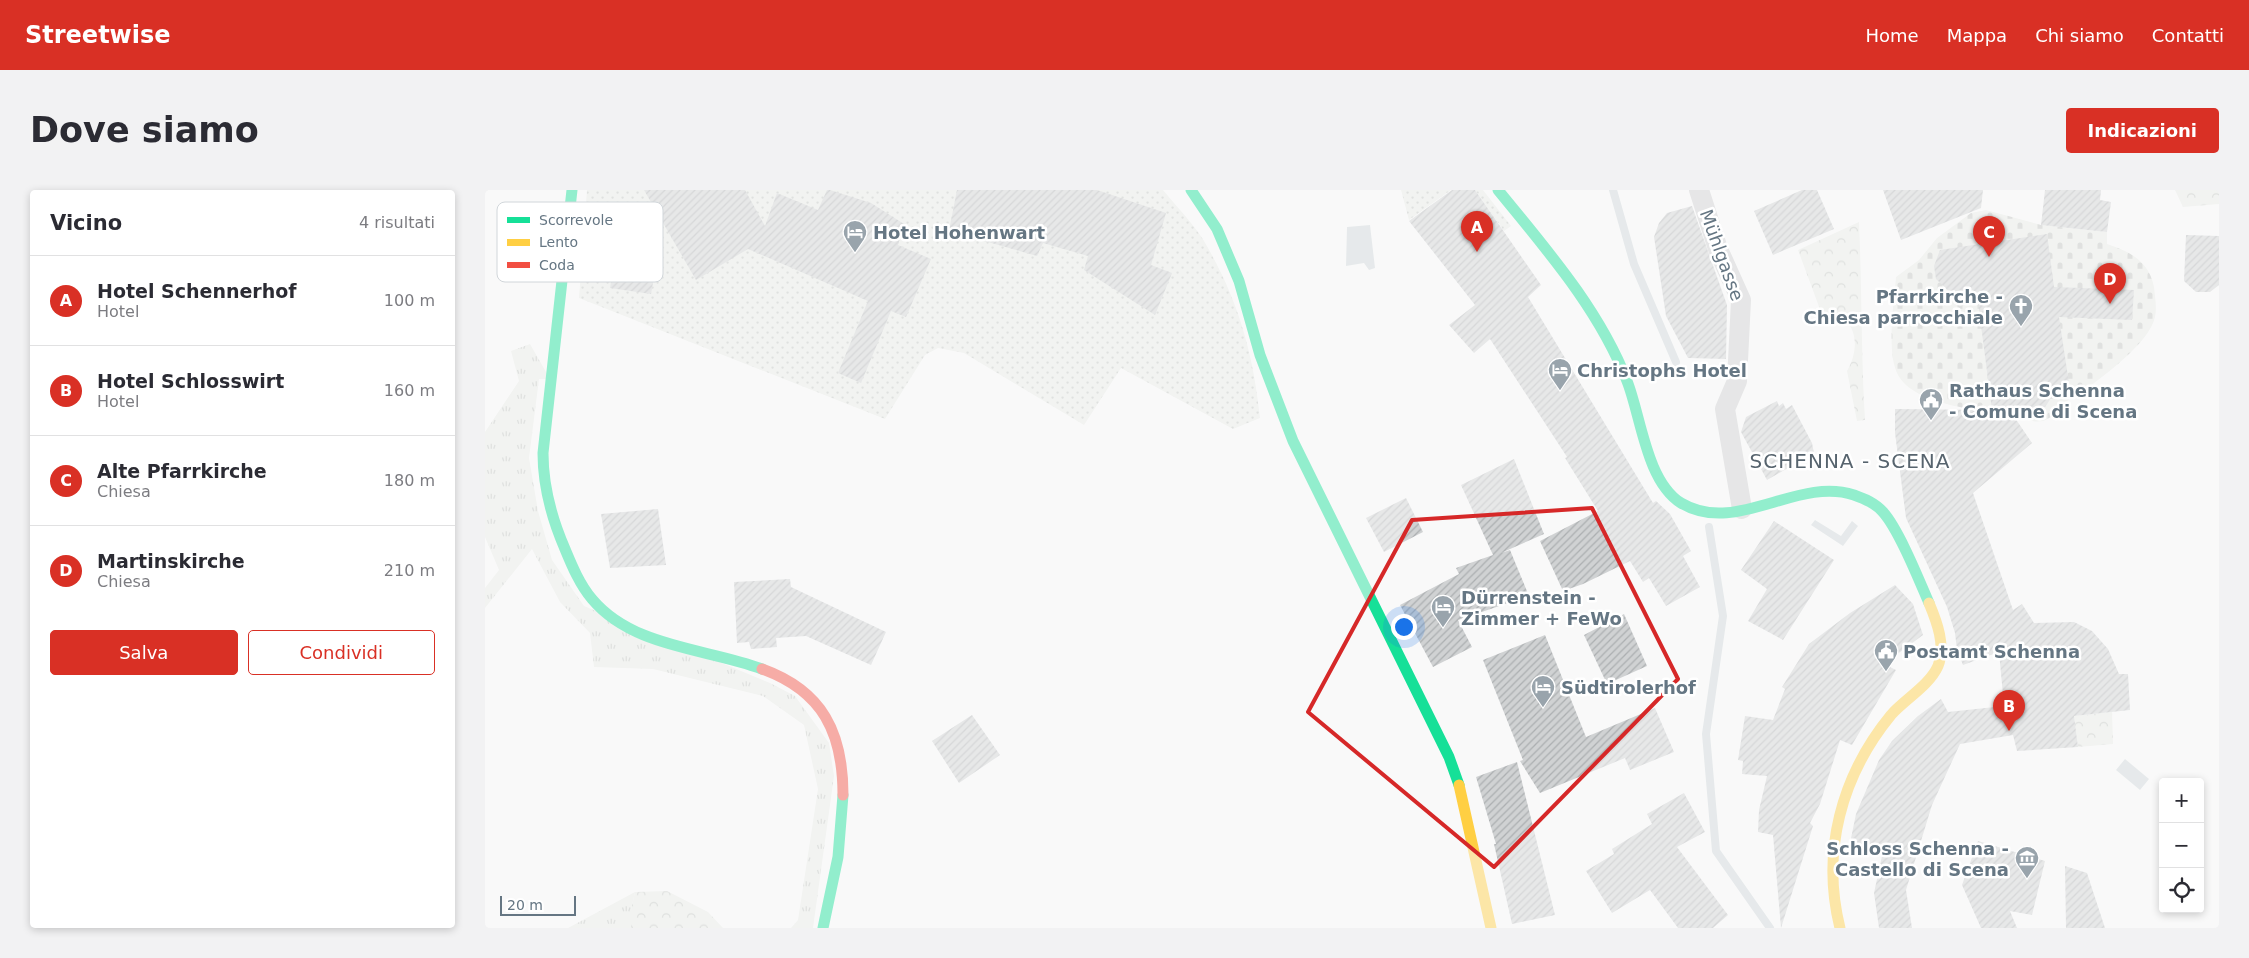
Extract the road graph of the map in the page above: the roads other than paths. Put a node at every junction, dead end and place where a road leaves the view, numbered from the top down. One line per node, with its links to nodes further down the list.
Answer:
1 (1191, 190): 7 (street)
2 (1498, 190): 5 (street)
3 (1699, 190): 5 (street, Mühlgasse)
4 (564, 282): 6 (street)
5 (1742, 509): 8 (street)
6 (823, 928)
7 (1491, 928)
8 (1840, 928)

